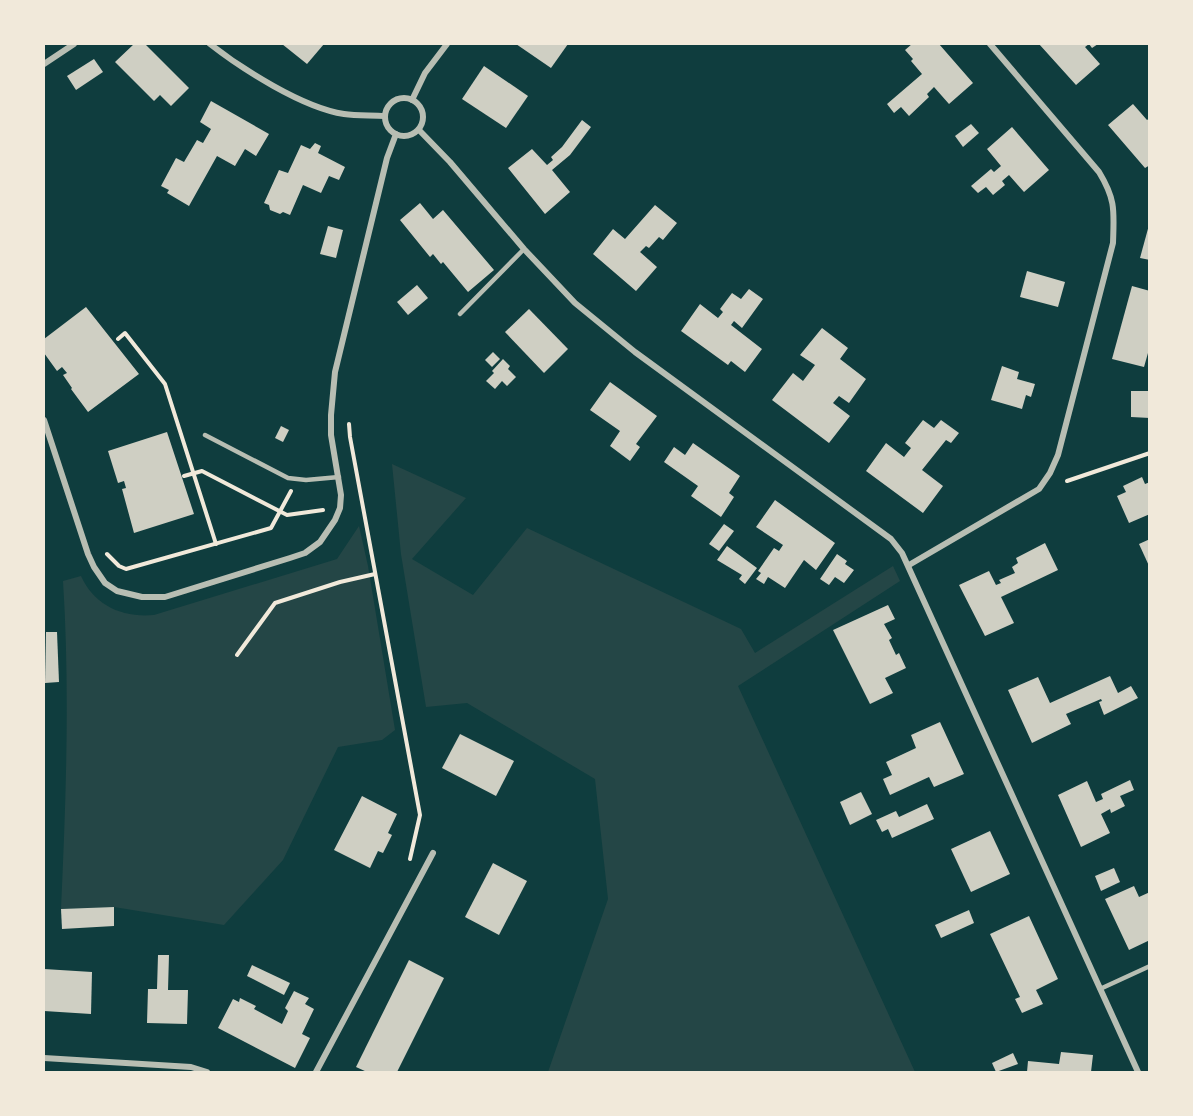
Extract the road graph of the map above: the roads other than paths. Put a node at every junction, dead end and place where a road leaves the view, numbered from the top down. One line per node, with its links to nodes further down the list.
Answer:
1 (74, 44): 5 (street)
2 (210, 44): 7 (street)
3 (447, 44): 6 (street)
4 (990, 44): 15 (street)
5 (44, 64)
6 (412, 100): 7 (street); 8 (street)
7 (385, 116): 9 (street)
8 (418, 130): 9 (street); 10 (street)
9 (396, 134): 14 (street)
10 (524, 249): 11 (lane); 15 (street)
11 (459, 314)
12 (44, 420): 14 (street)
13 (205, 435): 14 (lane)
14 (339, 477)
15 (909, 565): 18 (street)
16 (433, 853): 21 (street)
17 (1149, 966): 18 (lane)
18 (1100, 989): 22 (street)
19 (44, 1058): 20 (street)
20 (207, 1072)
21 (316, 1072)
22 (1138, 1072)

